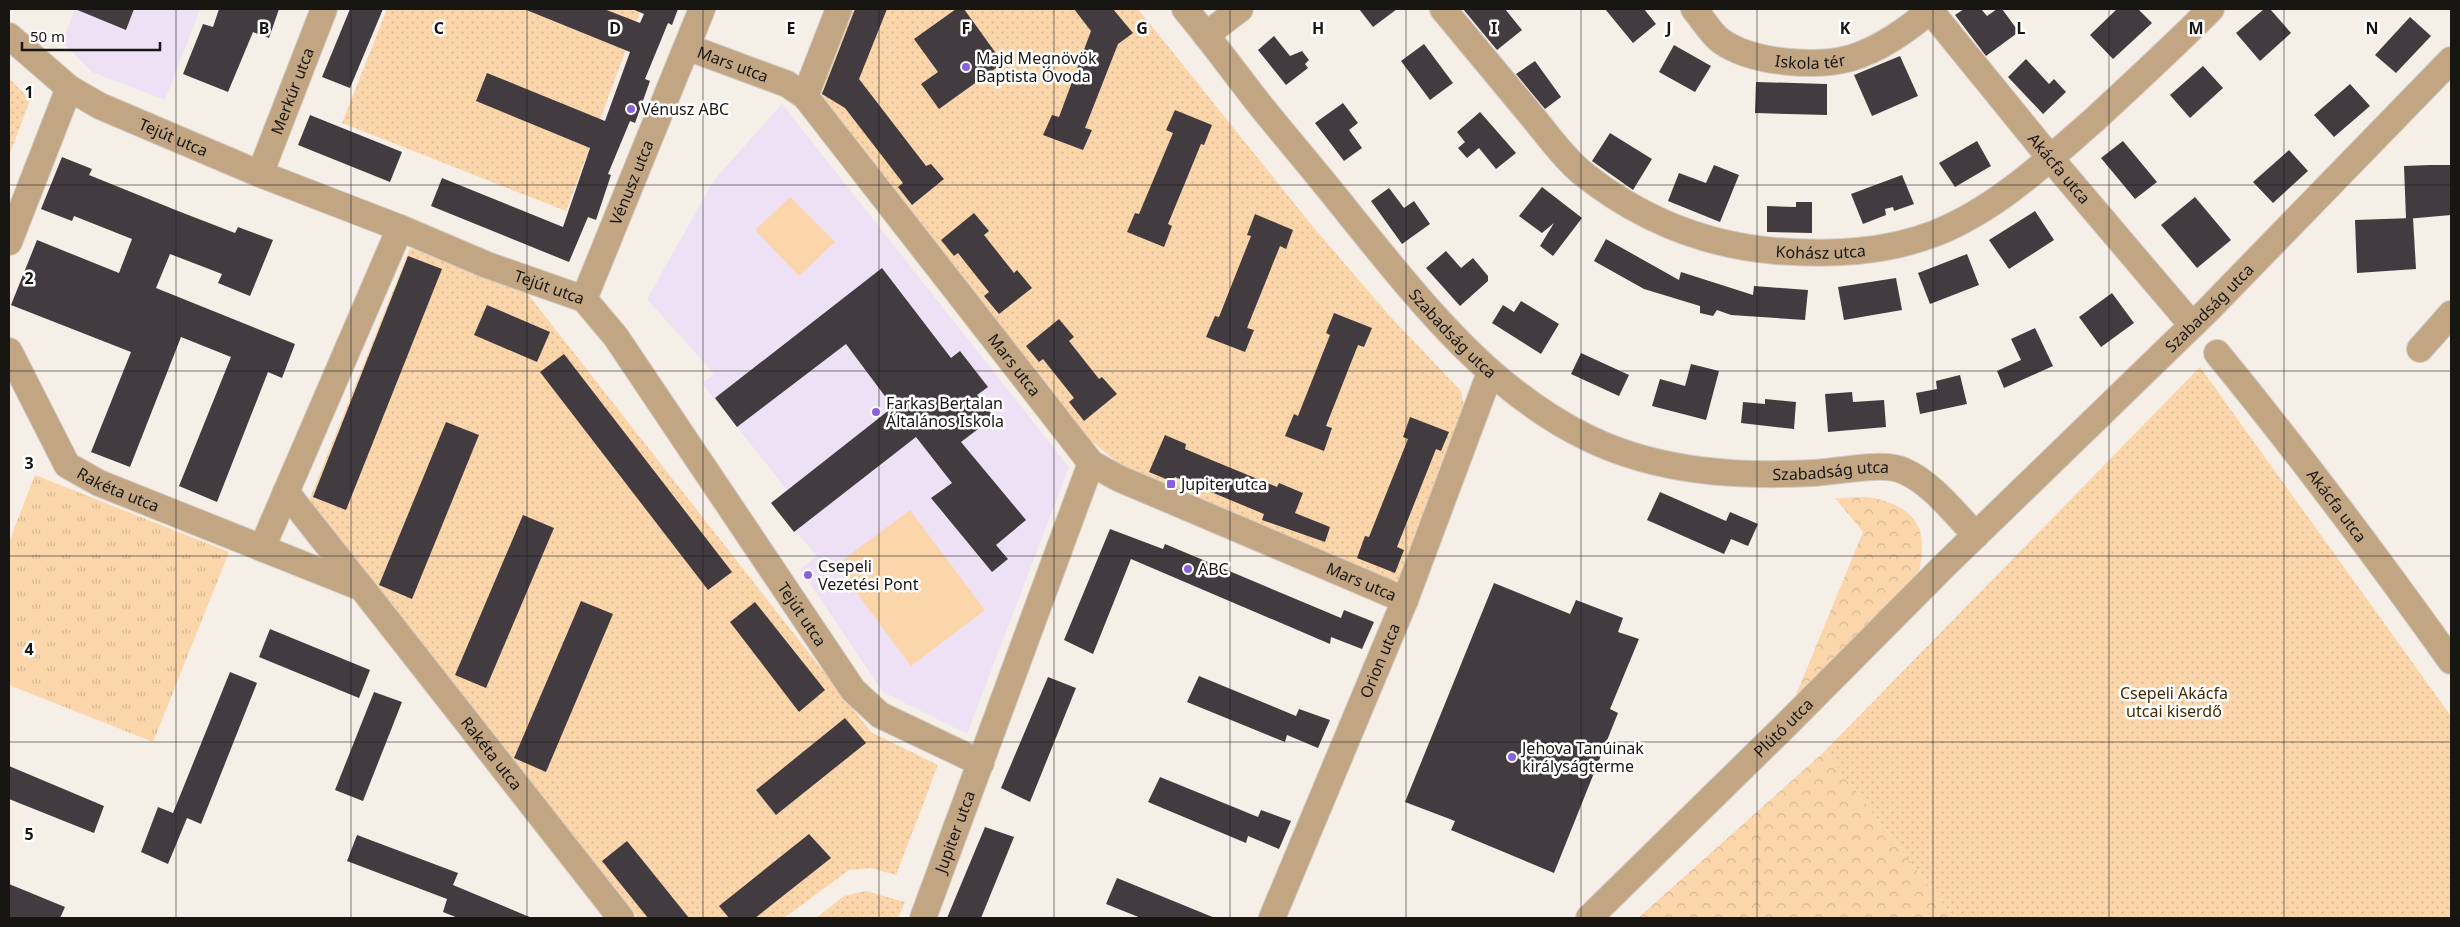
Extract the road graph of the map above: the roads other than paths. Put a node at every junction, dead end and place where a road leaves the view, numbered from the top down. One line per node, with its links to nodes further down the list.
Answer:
1 (324, 9): 17 (street, Merkúr utca)
2 (702, 9): 12 (street, Vénusz utca)
3 (839, 9): 15 (street)
4 (1185, 9): 10 (street, Szabadság utca)
5 (1240, 9): 10 (street)
6 (1442, 9): 16 (street, Kohász utca)
7 (1694, 9): 8 (street, Iskola tér)
8 (1931, 9): 16 (street, Akácfa utca)
9 (2211, 9): 16 (street, Kohász utca)
10 (1206, 35): 26 (street, Szabadság utca)
11 (9, 36): 14 (street, Tejút utca)
12 (687, 46): 15 (street, Mars utca); 20 (street, Vénusz utca)
13 (2451, 60): 22 (street, Szabadság utca)
14 (69, 88): 17 (street, Tejút utca); 19 (street)
15 (806, 96): 27 (street, Mars utca)
16 (2050, 159): 22 (street, Akácfa utca)
17 (260, 174): 18 (street, Tejút utca)
18 (400, 228): 20 (street, Tejút utca); 28 (street)
19 (9, 242)
20 (584, 299): 34 (street, Tejút utca)
21 (2451, 314): 23 (street)
22 (2192, 325): 29 (street, Szabadság utca)
23 (2420, 349)
24 (9, 351): 30 (street, Rakéta utca)
25 (2217, 353): 33 (street, Akácfa utca)
26 (1490, 373): 29 (street, Szabadság utca); 32 (street, Orion utca)
27 (1091, 463): 32 (street, Mars utca); 34 (street, Jupiter utca)
28 (286, 492): 30 (street); 31 (street, Rakéta utca)
29 (1976, 534): 38 (street, Plútó utca)
30 (262, 548): 31 (street, Rakéta utca)
31 (362, 588): 35 (street, Rakéta utca)
32 (1405, 600): 37 (street, Orion utca)
33 (2451, 661)
34 (981, 763): 36 (street, Jupiter utca)
35 (621, 918)
36 (924, 918)
37 (1272, 918)
38 (1589, 918)

